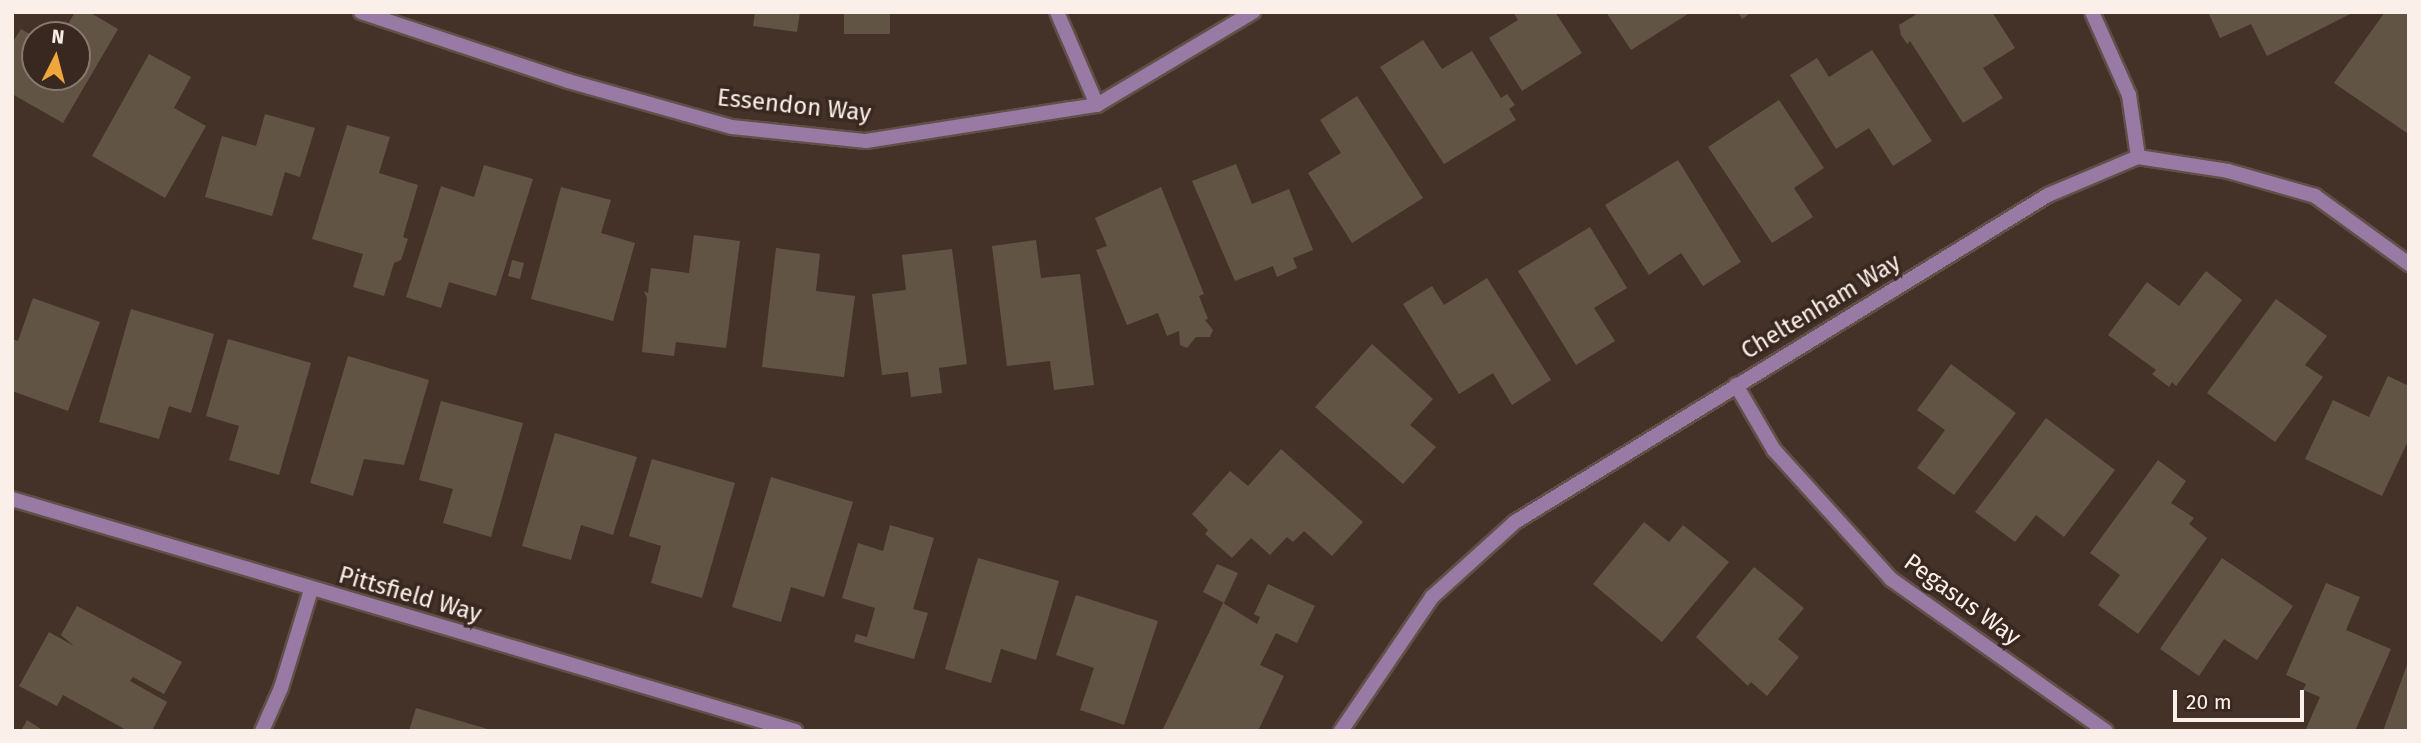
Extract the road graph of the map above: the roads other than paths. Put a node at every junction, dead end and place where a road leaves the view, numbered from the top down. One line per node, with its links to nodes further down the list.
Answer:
1 (361, 12): 5 (street, Essendon Way)
2 (1057, 12): 5 (street)
3 (1253, 12): 5 (street, Essendon Way)
4 (2092, 12): 6 (street)
5 (1097, 105)
6 (2138, 157): 7 (street); 8 (street, Cheltenham Way)
7 (2409, 264)
8 (1735, 385): 13 (street, Cheltenham Way); 14 (street, Pegasus Way)
9 (12, 499): 10 (street, Pittsfield Way)
10 (311, 590): 11 (street); 12 (street, Pittsfield Way)
11 (262, 731)
12 (796, 731)
13 (1340, 731)
14 (2106, 731)

